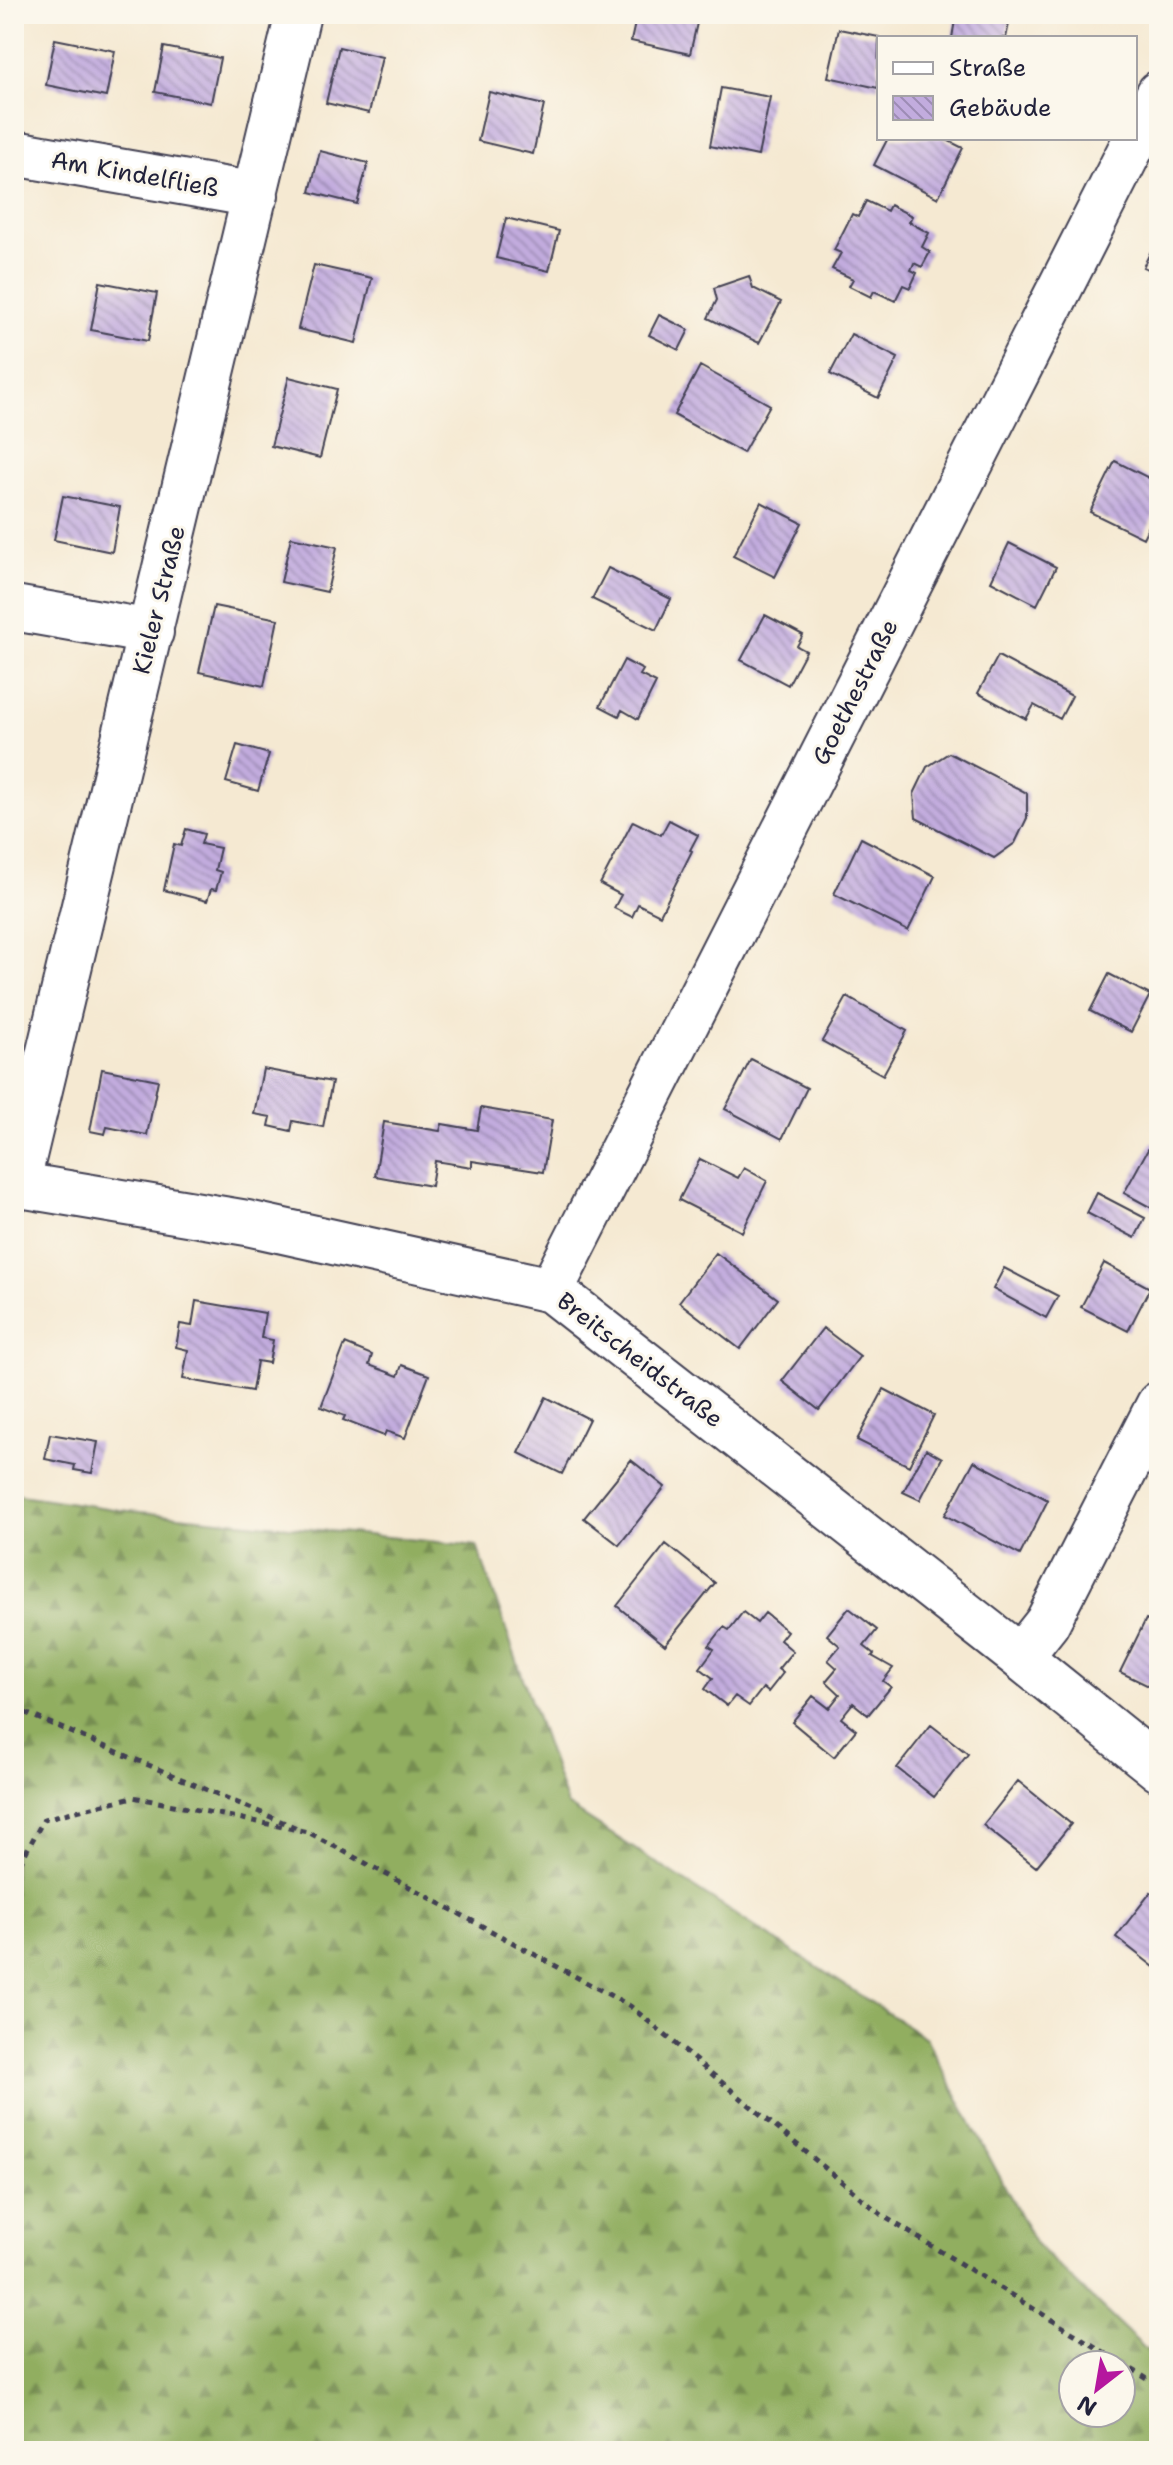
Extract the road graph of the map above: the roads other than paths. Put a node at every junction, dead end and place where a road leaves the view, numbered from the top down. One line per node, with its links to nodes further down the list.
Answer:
1 (298, 14): 6 (street, Kieler Straße)
2 (1159, 93): 3 (street, Goethestraße)
3 (1137, 136)
4 (1135, 140): 10 (street, Goethestraße)
5 (14, 153): 6 (street, Am Kindelfließ)
6 (256, 195): 8 (street, Kieler Straße)
7 (14, 608): 8 (street)
8 (151, 632): 9 (street, Kieler Straße)
9 (16, 1185): 10 (street, Breitscheidstraße)
10 (551, 1290): 12 (street, Breitscheidstraße)
11 (1159, 1404): 12 (street)
12 (1020, 1657): 13 (street, Breitscheidstraße)
13 (1159, 1769)

